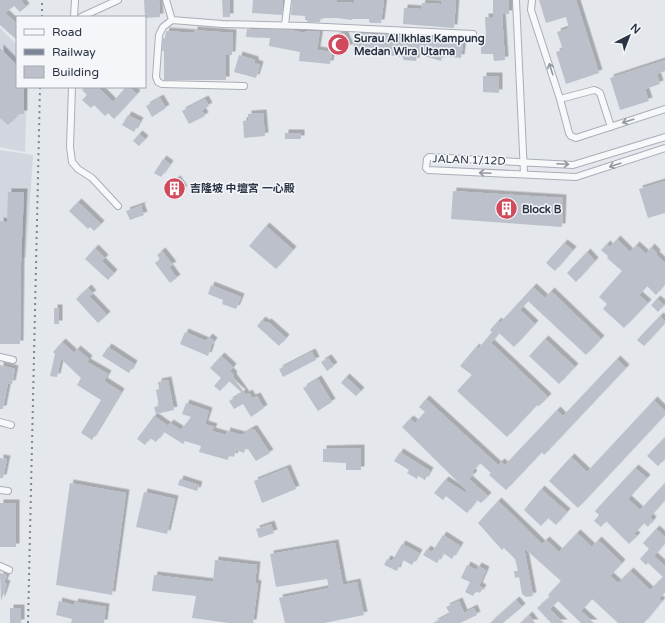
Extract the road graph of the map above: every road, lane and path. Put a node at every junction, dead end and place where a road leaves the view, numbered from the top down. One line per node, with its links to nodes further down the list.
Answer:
1 (75, 0): 7 (street)
2 (118, 0): 8 (street)
3 (166, 0): 9 (street)
4 (288, 0): 10 (street)
5 (516, 0): 19 (street)
6 (532, 0): 14 (street, one-way to 6)
7 (74, 16)
8 (83, 16)
9 (172, 20): 10 (street); 12 (street)
10 (285, 25): 11 (street)
11 (473, 34)
12 (244, 86)
13 (72, 88): 21 (street)
14 (560, 99): 16 (street); 16 (street)
15 (665, 109): 16 (street, one-way to 16)
16 (612, 127)
17 (665, 137): 19 (street, JALAN 1/12D, one-way to 17)
18 (665, 148): 20 (street, JALAN 1/12D, one-way to 20)
19 (524, 162): 20 (street); 20 (street, JALAN 1/12D, one-way to 19)
20 (524, 174)
21 (118, 206)
22 (0, 357): 23 (street)
23 (13, 360)
24 (0, 422): 25 (street)
25 (12, 425)
26 (0, 490): 27 (street)
27 (8, 491)
28 (0, 566): 29 (street)
29 (9, 570)

